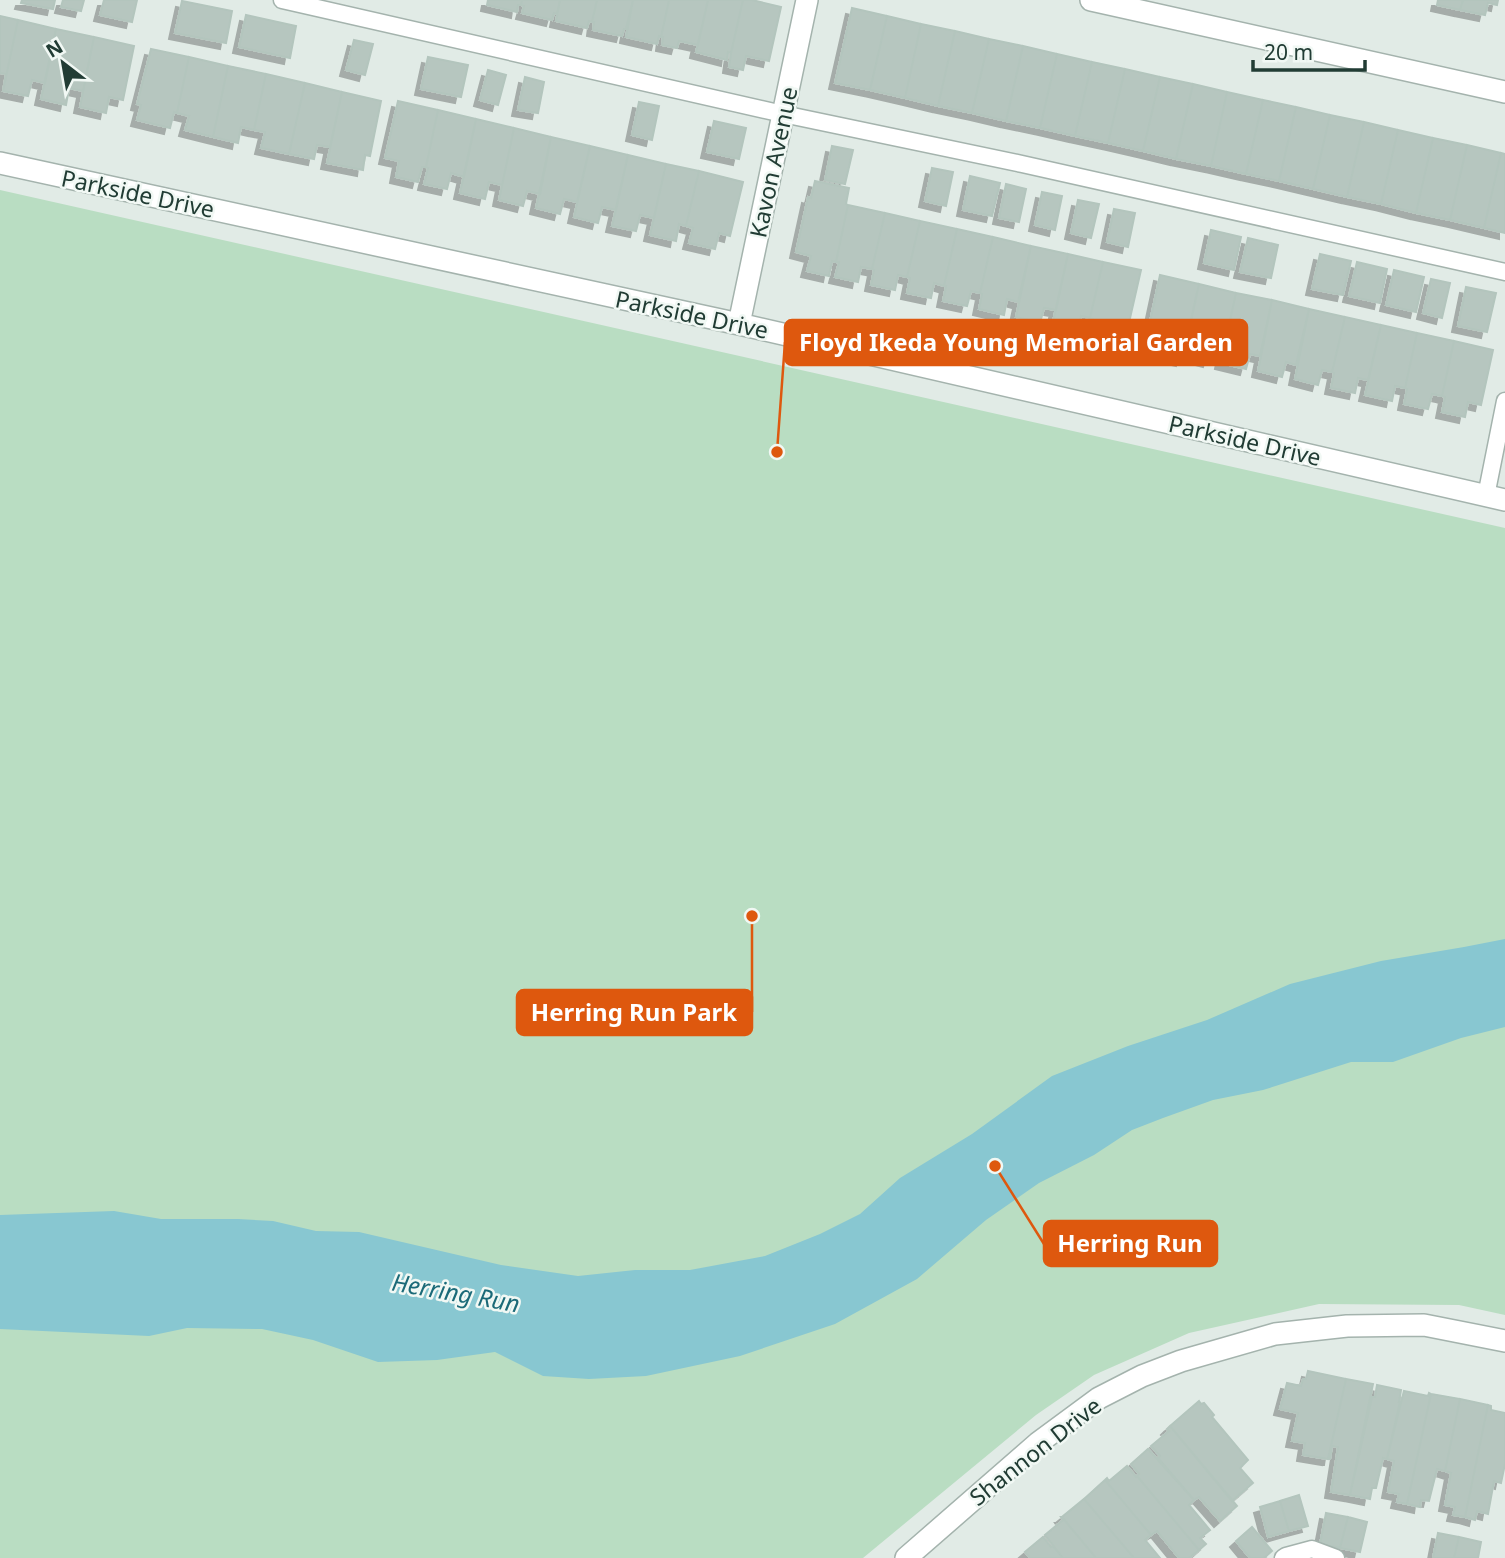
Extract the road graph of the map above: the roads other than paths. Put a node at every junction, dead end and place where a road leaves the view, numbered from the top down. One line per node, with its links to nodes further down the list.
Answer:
1 (282, 0): 4 (lane)
2 (807, 0): 6 (street, Kavon Avenue)
3 (1091, 0): 5 (street)
4 (326, 5): 6 (lane)
5 (1505, 92)
6 (783, 114): 8 (lane); 9 (street, Kavon Avenue)
7 (0, 163): 9 (street, Parkside Drive)
8 (1505, 272)
9 (739, 324): 11 (street, Parkside Drive)
10 (1505, 401): 11 (lane)
11 (1495, 498)
12 (1505, 1341): 13 (street, Shannon Drive)
13 (906, 1558)
14 (1283, 1558): 15 (lane)
15 (1336, 1558)

